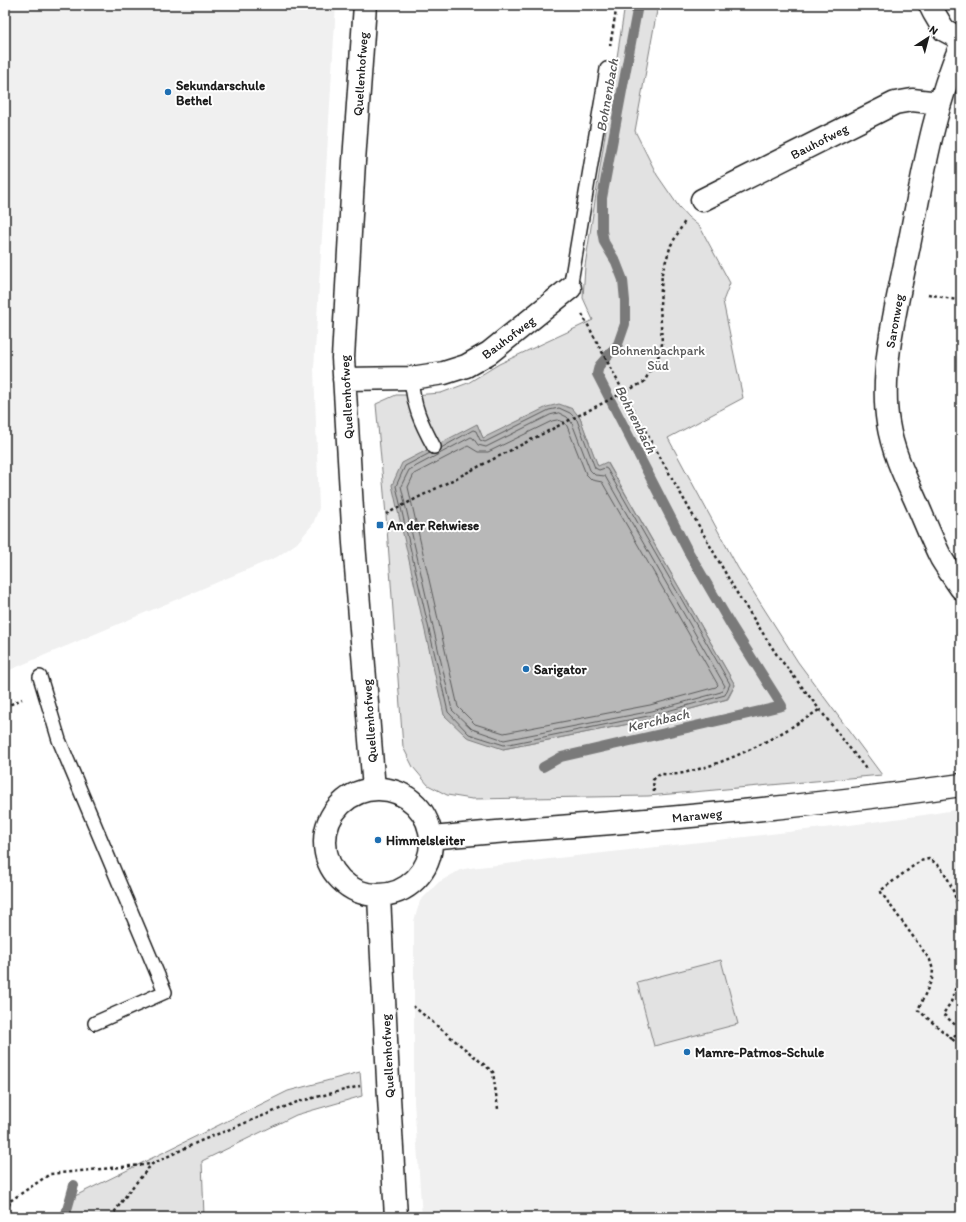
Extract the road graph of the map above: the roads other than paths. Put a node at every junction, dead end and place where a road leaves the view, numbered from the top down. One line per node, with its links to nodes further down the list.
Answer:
1 (365, 5): 10 (street, Quellenhofweg)
2 (930, 5): 3 (street)
3 (961, 40)
4 (961, 45): 6 (street, Saronweg)
5 (607, 69): 8 (lane)
6 (940, 103): 7 (street, Bauhofweg); 12 (street, Saronweg)
7 (702, 200)
8 (570, 288): 9 (street, Bauhofweg)
9 (411, 378): 10 (street, Bauhofweg); 11 (lane)
10 (344, 379): 15 (street, Quellenhofweg)
11 (434, 447)
12 (961, 588)
13 (40, 676): 18 (lane)
14 (961, 784): 16 (street, Maraweg)
15 (374, 789): 16 (street); 17 (street)
16 (432, 838): 17 (street)
17 (379, 896): 19 (street, Quellenhofweg)
18 (95, 1023)
19 (396, 1217)

